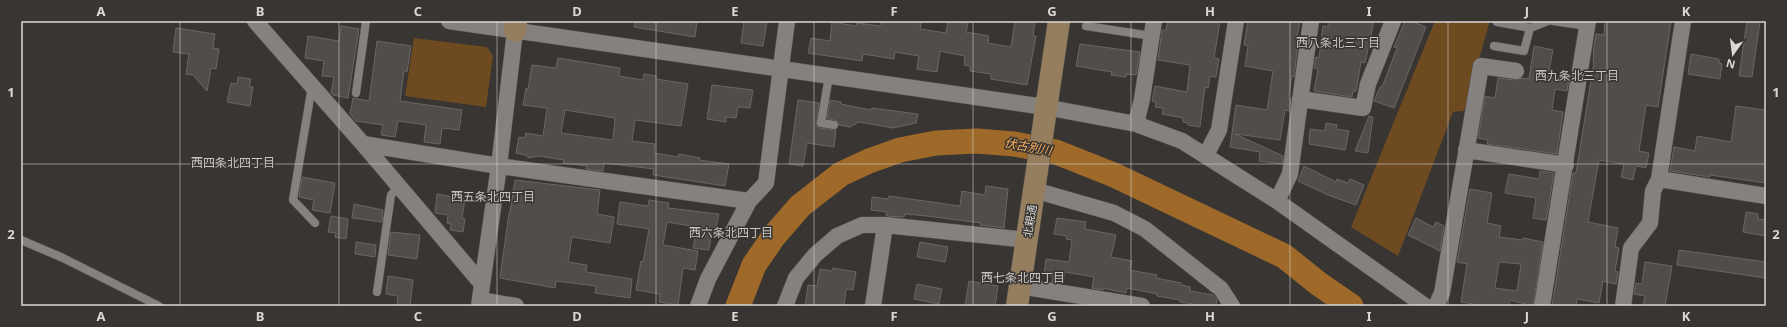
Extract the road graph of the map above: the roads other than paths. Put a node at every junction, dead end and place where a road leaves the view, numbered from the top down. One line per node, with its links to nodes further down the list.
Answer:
1 (256, 21): 22 (street)
2 (366, 21): 23 (lane)
3 (450, 21): 14 (street)
4 (787, 21): 19 (street)
5 (1059, 21): 25 (street, 北親通)
6 (1236, 21): 30 (street)
7 (1312, 21): 24 (street)
8 (1393, 21): 24 (street)
9 (1548, 21): 17 (lane)
10 (1553, 21): 13 (lane)
11 (1683, 21): 33 (street)
12 (1497, 22): 17 (lane)
13 (1588, 24): 31 (street)
14 (515, 26): 19 (street); 32 (street)
15 (1086, 26): 16 (lane)
16 (1153, 28): 26 (street)
17 (1530, 28): 18 (lane)
18 (1494, 46)
19 (780, 69): 21 (street); 37 (street)
20 (1516, 70): 29 (street)
21 (829, 76): 25 (street); 27 (lane)
22 (312, 86): 28 (street); 39 (lane)
23 (356, 93)
24 (1300, 99): 38 (street)
25 (1045, 107): 26 (street); 34 (street, 北親通)
26 (1136, 124): 30 (street)
27 (834, 125)
28 (363, 144): 32 (street); 35 (street)
29 (1466, 150): 31 (street); 55 (street)
30 (1206, 155): 38 (street)
31 (1566, 165): 56 (street)
32 (499, 166): 37 (street); 43 (street)
33 (1659, 179): 36 (street); 57 (street)
34 (1035, 180): 42 (street, 北親通); 53 (street)
35 (399, 186): 43 (street); 44 (lane)
36 (1766, 196)
37 (749, 201): 49 (street)
38 (1277, 201): 54 (street)
39 (315, 223)
40 (885, 225): 42 (street); 50 (street); 51 (street)
41 (21, 240): 47 (lane)
42 (1027, 240): 45 (street, 北親通)
43 (482, 284): 46 (street)
44 (377, 292)
45 (1018, 296): 52 (street)
46 (479, 303): 48 (street)
47 (159, 306)
48 (516, 306)
49 (698, 306)
50 (785, 306)
51 (873, 306)
52 (1142, 306)
53 (1232, 306)
54 (1425, 306)
55 (1436, 306)
56 (1542, 306)
57 (1623, 306)

